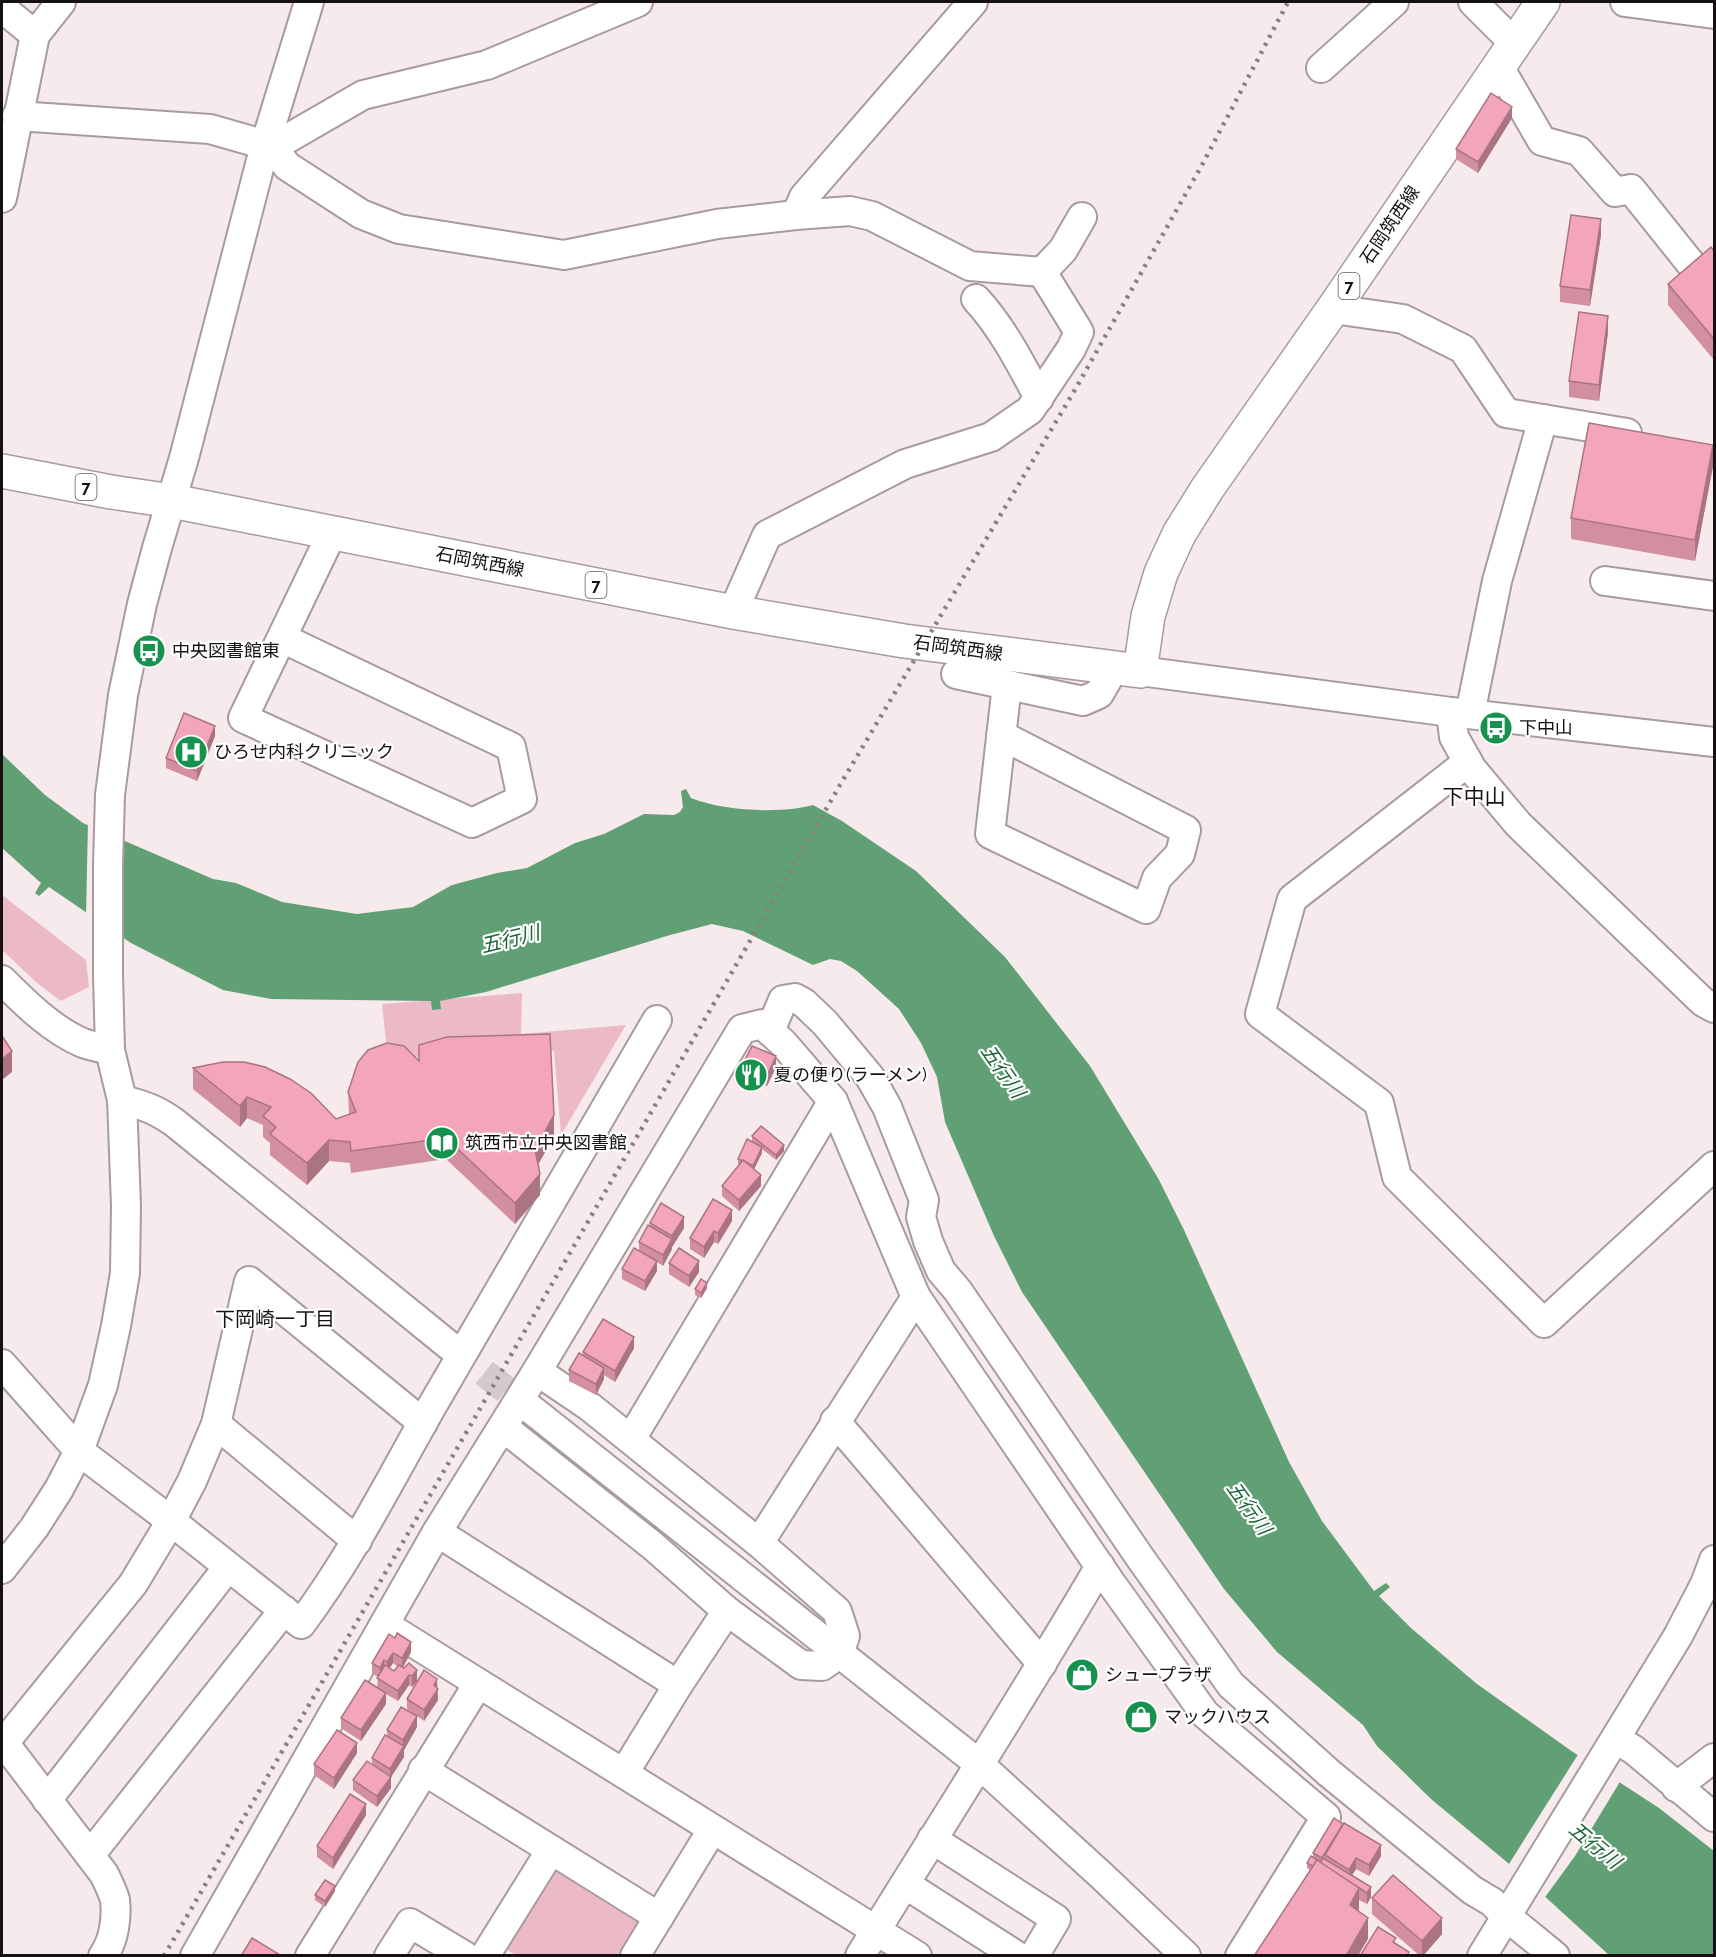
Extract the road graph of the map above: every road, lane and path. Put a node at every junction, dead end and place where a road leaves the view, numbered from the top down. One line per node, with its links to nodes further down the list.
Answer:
1 (61, 2): 11 (street)
2 (309, 2): 15 (street)
3 (638, 2): 15 (street)
4 (973, 2): 17 (street)
5 (1394, 2): 13 (street)
6 (1473, 2): 12 (street)
7 (1543, 2): 12 (main road, 石岡筑西線 / 7)
8 (1625, 2): 10 (street)
9 (2, 8): 11 (street)
10 (1714, 14)
11 (35, 35): 14 (street)
12 (1506, 54): 19 (street); 22 (main road, 石岡筑西線 / 7)
13 (1321, 68)
14 (17, 116): 15 (street); 16 (street)
15 (269, 146): 17 (street); 27 (street)
16 (2, 198)
17 (796, 215): 20 (street)
18 (1082, 217): 20 (street)
19 (1691, 264)
20 (1042, 272): 23 (street)
21 (976, 299): 23 (street)
22 (1333, 309): 24 (street); 33 (main road, 石岡筑西線 / 7)
23 (1039, 398): 31 (street)
24 (1544, 420): 25 (street); 36 (street)
25 (1658, 438)
26 (2, 471): 27 (main road, 石岡筑西線 / 7)
27 (171, 501): 28 (main road, 石岡筑西線 / 7); 44 (street)
28 (332, 533): 31 (main road, 石岡筑西線 / 7); 32 (street)
29 (1605, 581): 30 (street)
30 (1714, 596)
31 (733, 612): 33 (main road, 石岡筑西線 / 7)
32 (282, 638): 32 (street)
33 (1127, 670): 35 (street); 36 (street)
34 (956, 674): 35 (street)
35 (1007, 685): 37 (street)
36 (1461, 713): 38 (street); 39 (street)
37 (1001, 735): 37 (street)
38 (1714, 742)
39 (1468, 762): 41 (street); 47 (street)
40 (2, 980): 44 (street)
41 (1714, 1008)
42 (657, 1020): 55 (street)
43 (770, 1031): 46 (street); 48 (street); 52 (street)
44 (110, 1050): 45 (street)
45 (122, 1100): 50 (street); 59 (street)
46 (833, 1101): 49 (street); 58 (street)
47 (1714, 1166)
48 (940, 1268): 49 (street); 67 (street)
49 (913, 1289): 54 (street); 67 (street)
50 (452, 1347)
51 (2, 1364): 59 (street)
52 (537, 1371): 57 (street); 58 (street)
53 (527, 1406): 71 (street)
54 (835, 1421): 63 (street); 72 (street)
55 (423, 1423): 56 (street); 62 (street)
56 (216, 1424): 60 (street); 62 (street)
57 (503, 1427): 61 (street); 69 (street)
58 (631, 1439): 63 (street)
59 (79, 1451): 60 (street); 66 (street)
60 (171, 1521): 65 (street); 75 (street)
61 (437, 1532): 70 (street); 74 (street)
62 (357, 1541): 68 (street)
63 (759, 1543): 71 (street)
64 (1714, 1560): 76 (street)
65 (228, 1567): 68 (street); 82 (street)
66 (2, 1569)
67 (1120, 1570): 72 (street); 89 (street); 104 (street)
68 (284, 1610): 87 (street)
69 (727, 1611): 71 (street); 74 (street)
70 (385, 1625): 73 (street); 93 (street)
71 (839, 1654): 78 (street)
72 (1042, 1664): 78 (street)
73 (478, 1684): 79 (street); 80 (street)
74 (678, 1685): 80 (street)
75 (3, 1742): 82 (street)
76 (1613, 1744): 81 (street); 89 (street)
77 (1714, 1758): 81 (street)
78 (978, 1763): 85 (street); 103 (street)
79 (423, 1770): 86 (street); 94 (street)
80 (624, 1773): 84 (street)
81 (1676, 1787): 83 (street)
82 (47, 1800): 87 (street)
83 (1714, 1817)
84 (712, 1830): 90 (street); 91 (street)
85 (932, 1839): 88 (street); 102 (street)
86 (551, 1850): 90 (street); 97 (street)
87 (90, 1854): 92 (street)
88 (905, 1884): 91 (street); 101 (street)
89 (1511, 1909): 105 (street); 106 (street)
90 (659, 1917): 98 (street)
91 (876, 1930): 99 (street); 100 (street)
92 (103, 1956)
93 (195, 1956)
94 (310, 1956)
95 (389, 1956): 96 (street)
96 (465, 1956)
97 (486, 1956)
98 (636, 1956)
99 (860, 1956)
100 (917, 1956)
101 (1017, 1956)
102 (1034, 1956)
103 (1186, 1956)
104 (1240, 1956)
105 (1482, 1956)
106 (1555, 1956)

